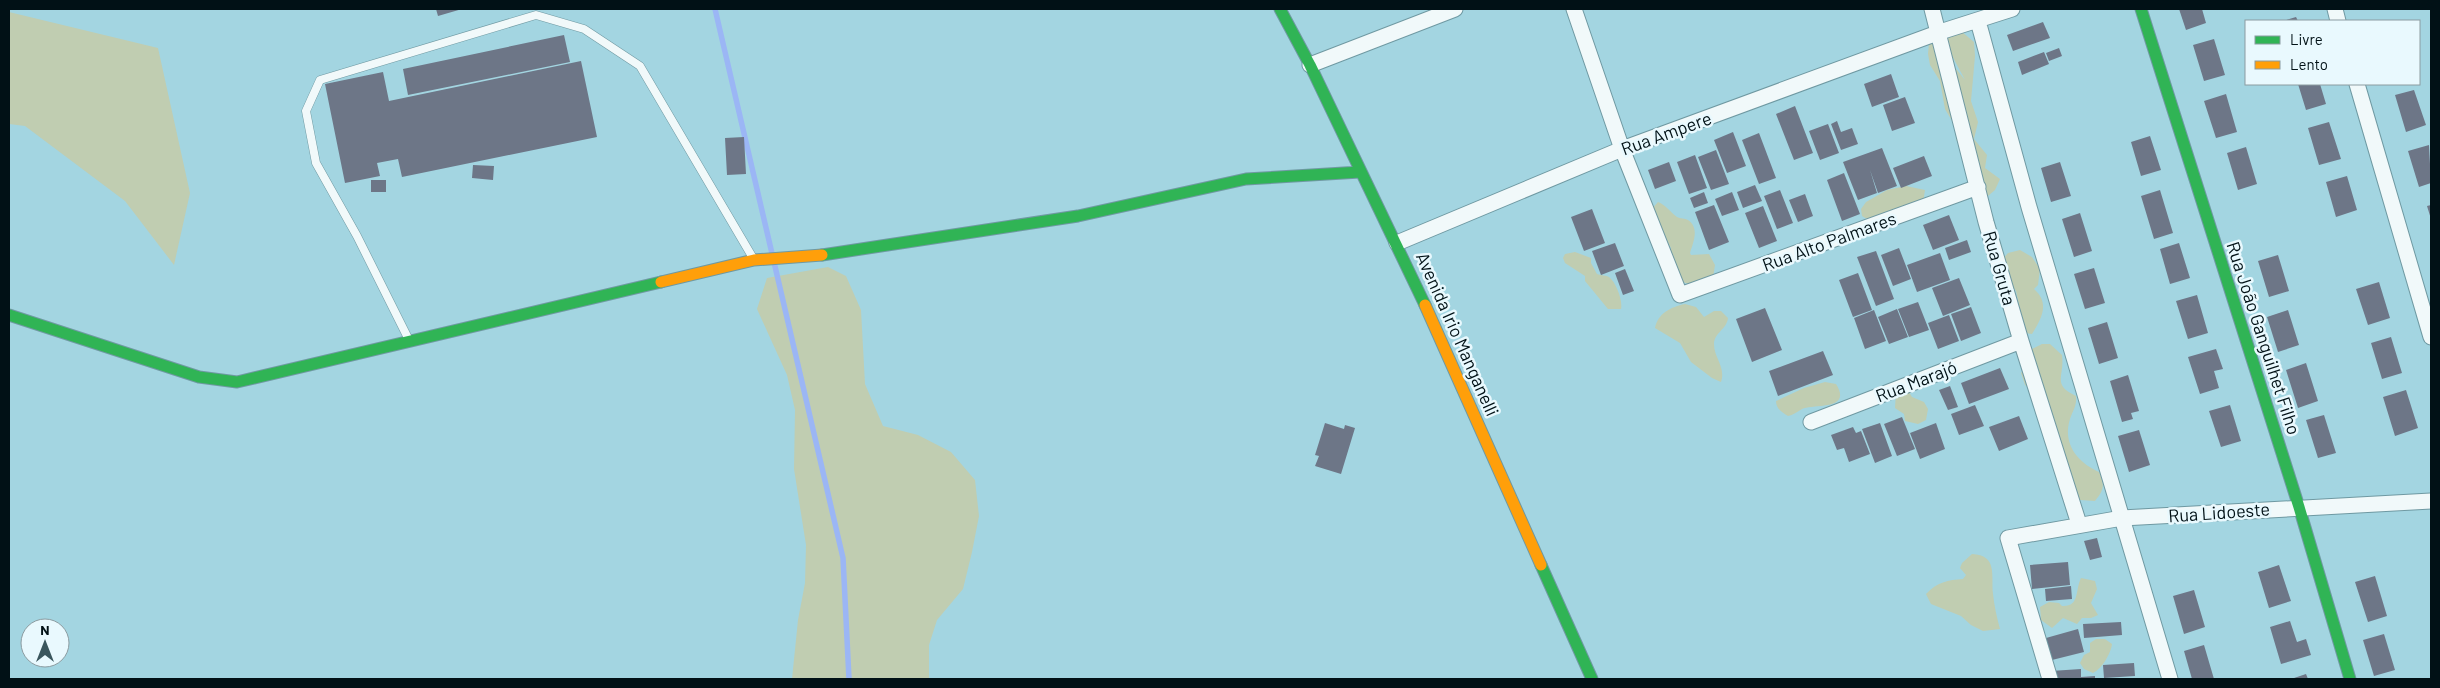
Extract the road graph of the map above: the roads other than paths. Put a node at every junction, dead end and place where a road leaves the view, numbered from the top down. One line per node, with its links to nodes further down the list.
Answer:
1 (1280, 9): 9 (street, Avenida Irio Manganelli)
2 (1454, 9): 9 (street)
3 (1574, 9): 11 (street)
4 (1932, 9): 8 (street, Rua Gruta)
5 (2012, 9): 7 (street, Rua Ampere)
6 (2140, 9): 22 (street, Rua João Ganguilhet Filho)
7 (1978, 21): 8 (street, Rua Ampere); 23 (street)
8 (1940, 32): 11 (street, Rua Ampere); 13 (street, Rua Gruta)
9 (1310, 65): 12 (street, Avenida Irio Manganelli)
10 (2357, 85): 17 (street)
11 (1622, 149): 13 (street, Rua Alto Palmares); 14 (street, Rua Ampere)
12 (1360, 172): 14 (street, Avenida Irio Manganelli); 15 (street)
13 (1978, 187): 19 (street, Rua Gruta)
14 (1397, 243): 25 (street, Avenida Irio Manganelli)
15 (754, 260): 18 (street); 18 (lane)
16 (9, 315): 18 (street)
17 (2431, 337)
18 (409, 340)
19 (2021, 341): 20 (street, Rua Marajó); 24 (street, Rua Gruta)
20 (1811, 422)
21 (2431, 501): 22 (street, Rua Lidoeste)
22 (2299, 507): 23 (street, Rua Lidoeste); 28 (street, Rua João Ganguilhet Filho)
23 (2122, 518): 24 (street, Rua Lidoeste); 27 (street)
24 (2079, 524): 26 (street, Rua Lidoeste)
25 (1592, 679)
26 (2050, 679)
27 (2170, 679)
28 (2350, 679)

